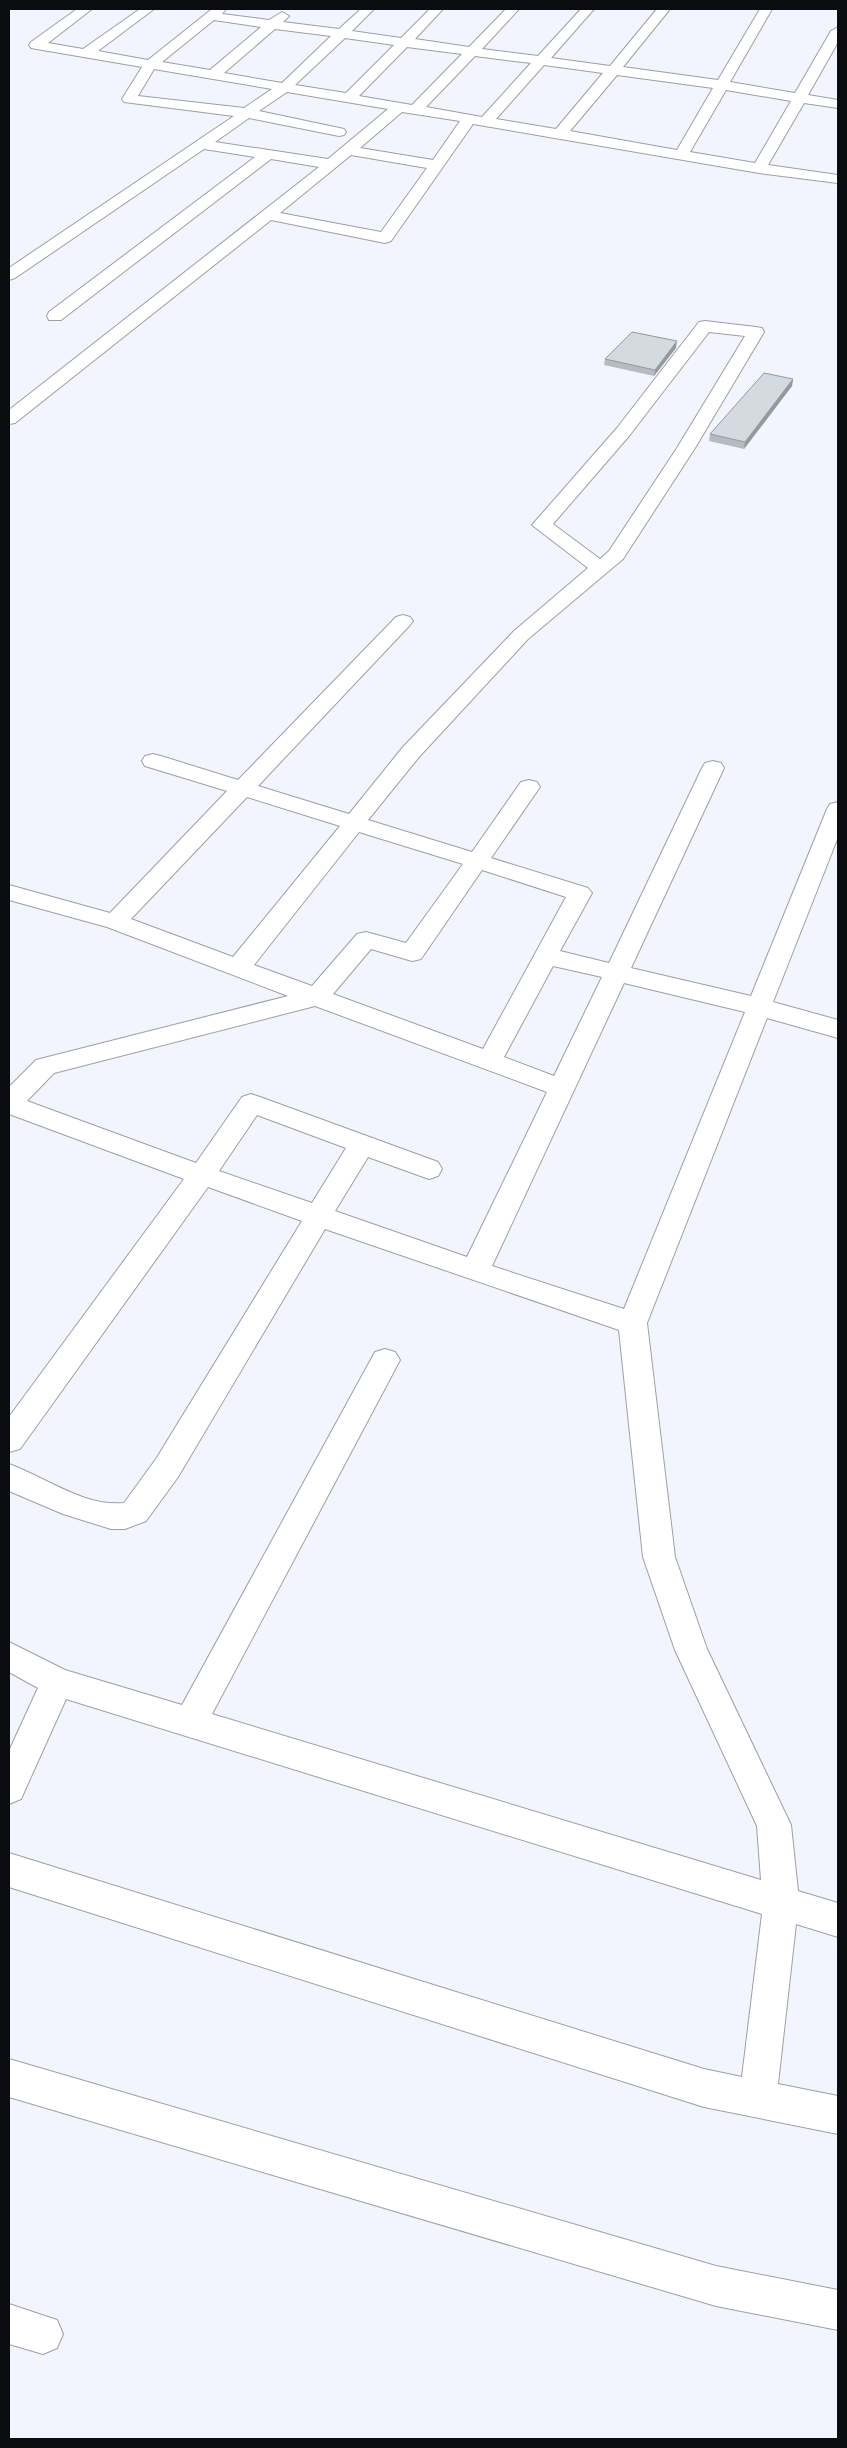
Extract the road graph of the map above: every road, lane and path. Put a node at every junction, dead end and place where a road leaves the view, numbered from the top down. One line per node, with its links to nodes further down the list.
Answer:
1 (85, 9): 16 (street)
2 (148, 9): 16 (street)
3 (291, 9): 11 (street)
4 (368, 9): 13 (street)
5 (437, 9): 14 (street)
6 (513, 9): 15 (street)
7 (588, 9): 17 (street)
8 (664, 9): 19 (street)
9 (766, 9): 21 (street)
10 (216, 12): 11 (street); 18 (street)
11 (273, 24): 13 (street); 20 (street)
12 (838, 31): 23 (street)
13 (342, 34): 14 (street); 22 (street)
14 (404, 42): 15 (street); 24 (street)
15 (472, 51): 17 (street); 27 (street)
16 (85, 54): 18 (street)
17 (541, 60): 19 (street); 30 (street)
18 (150, 65): 20 (street); 28 (street)
19 (613, 70): 21 (street); 32 (street)
20 (212, 76): 22 (street)
21 (722, 85): 23 (street); 36 (street)
22 (284, 88): 24 (street); 28 (street)
23 (800, 98): 25 (street); 39 (street)
24 (348, 99): 26 (street)
25 (838, 104)
26 (399, 107): 27 (street); 34 (street)
27 (415, 110): 29 (street)
28 (246, 113): 31 (street); 33 (street)
29 (469, 119): 30 (street); 38 (street)
30 (485, 122): 32 (street)
31 (339, 132)
32 (560, 134): 36 (street)
33 (202, 144): 35 (street); 42 (street)
34 (348, 150): 37 (street); 38 (street)
35 (268, 154): 37 (street); 43 (street)
36 (681, 155): 39 (street)
37 (331, 164): 41 (street)
38 (437, 164): 41 (street)
39 (759, 168): 40 (street)
40 (838, 179)
41 (268, 215): 44 (street)
42 (9, 275)
43 (55, 316)
44 (9, 419)
45 (600, 568): 45 (street); 52 (street)
46 (402, 621): 50 (street)
47 (153, 761): 50 (street)
48 (713, 768): 58 (street)
49 (529, 787): 53 (street)
50 (242, 789): 52 (street); 55 (street)
51 (838, 809): 60 (street)
52 (354, 823): 53 (street); 57 (street)
53 (475, 861): 56 (street); 59 (street)
54 (9, 892): 55 (street)
55 (115, 922): 57 (street)
56 (546, 956): 58 (street); 62 (street)
57 (238, 968): 59 (street)
58 (617, 972): 60 (street); 63 (street)
59 (316, 997): 62 (street); 64 (street)
60 (760, 1006): 61 (street); 70 (street)
61 (838, 1029)
62 (489, 1061): 63 (street)
63 (561, 1088): 69 (street)
64 (9, 1103): 67 (street)
65 (362, 1144): 66 (street); 67 (street); 68 (street)
66 (429, 1169)
67 (202, 1175): 68 (street); 72 (street)
68 (318, 1216): 69 (street); 73 (street)
69 (475, 1271): 70 (street)
70 (633, 1323): 79 (street)
71 (385, 1360): 76 (street)
72 (9, 1440)
73 (9, 1477)
74 (9, 1656): 75 (street)
75 (57, 1682): 76 (street); 77 (street)
76 (190, 1722): 79 (street)
77 (9, 1788)
78 (9, 1870): 82 (street)
79 (781, 1902): 80 (street); 82 (street)
80 (838, 1920)
81 (9, 2078): 84 (street)
82 (758, 2098): 83 (street)
83 (838, 2115)
84 (838, 2310)

